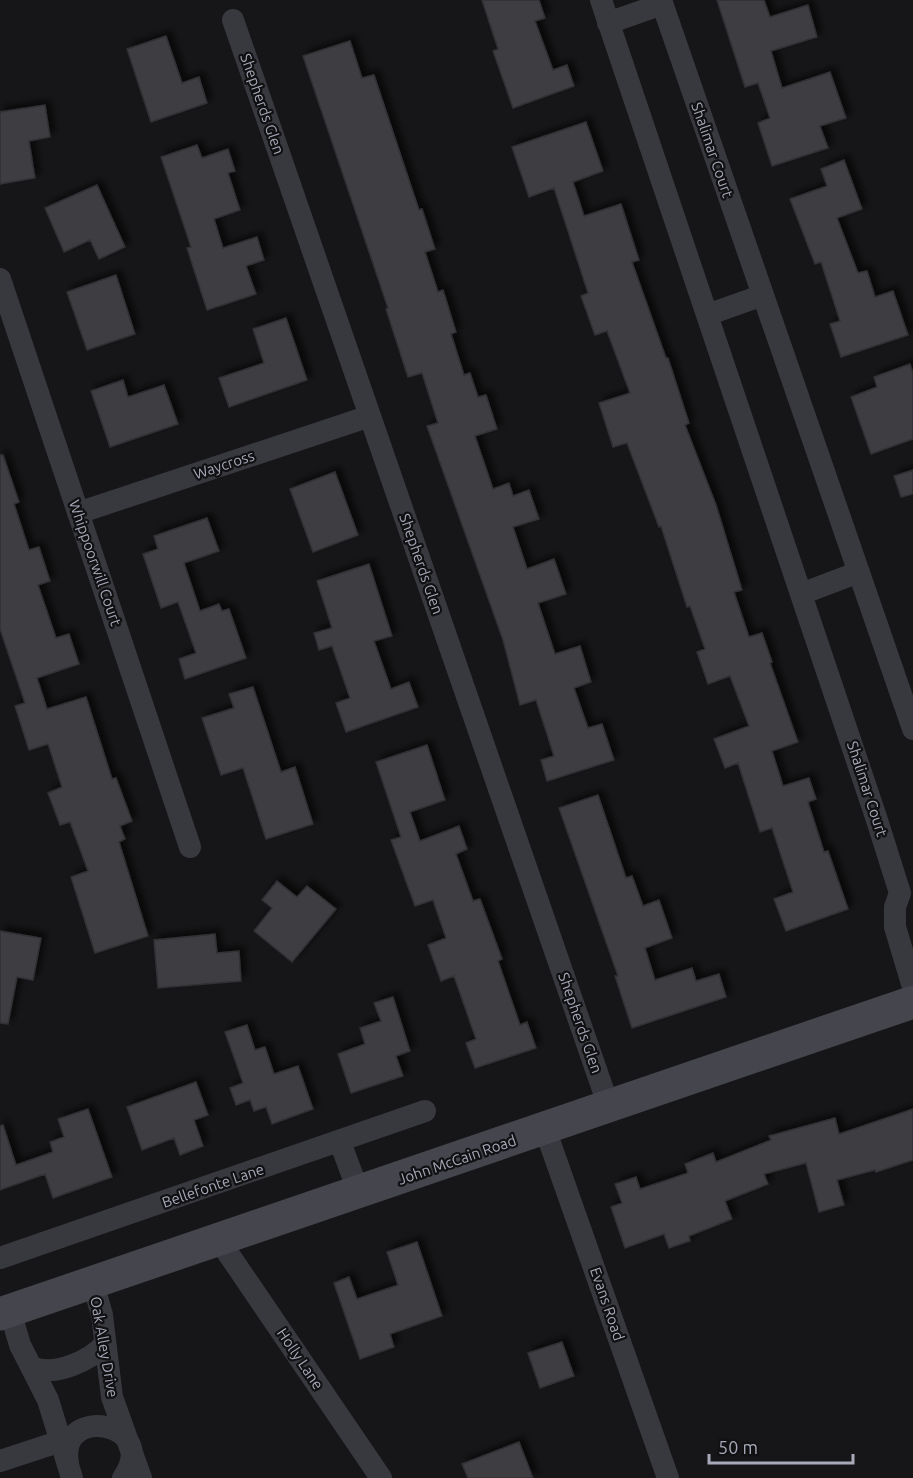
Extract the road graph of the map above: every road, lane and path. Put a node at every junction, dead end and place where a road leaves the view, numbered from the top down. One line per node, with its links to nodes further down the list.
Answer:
1 (601, 0): 4 (street, Shalimar Court)
2 (661, 2): 4 (street, Shalimar Court); 6 (street, Shalimar Court)
3 (233, 20): 8 (street, Shepherds Glen)
4 (608, 23): 7 (street, Shalimar Court)
5 (0, 279): 9 (street, Whippoorwill Court)
6 (763, 296): 7 (street); 10 (street, Shalimar Court)
7 (707, 315): 11 (street, Shalimar Court)
8 (370, 416): 9 (street, Waycross); 16 (street, Shepherds Glen)
9 (78, 513): 13 (street, Whippoorwill Court)
10 (859, 572): 11 (street); 12 (street, Shalimar Court)
11 (801, 594): 14 (street, Shalimar Court)
12 (913, 729)
13 (190, 847)
14 (913, 987)
15 (913, 1002): 16 (main road, John McCain Road)
16 (609, 1107): 18 (main road, John McCain Road)
17 (425, 1111): 19 (street, Bellefonte Lane)
18 (545, 1129): 20 (main road, John McCain Road); 34 (street, Evans Road)
19 (340, 1143): 20 (street); 22 (street, Bellefonte Lane)
20 (359, 1193): 21 (main road, John McCain Road)
21 (219, 1240): 23 (main road, John McCain Road); 33 (street, Holly Lane)
22 (0, 1258)
23 (93, 1283): 24 (main road, John McCain Road); 25 (street, Oak Alley Drive)
24 (5, 1312): 26 (street)
25 (105, 1344): 26 (street); 28 (street, Oak Alley Drive)
26 (32, 1367): 27 (street)
27 (61, 1441): 29 (street); 30 (street)
28 (131, 1450): 30 (street); 31 (street); 32 (street, Oak Alley Drive)
29 (0, 1461)
30 (72, 1475)
31 (123, 1478)
32 (141, 1478)
33 (381, 1478)
34 (668, 1478)

